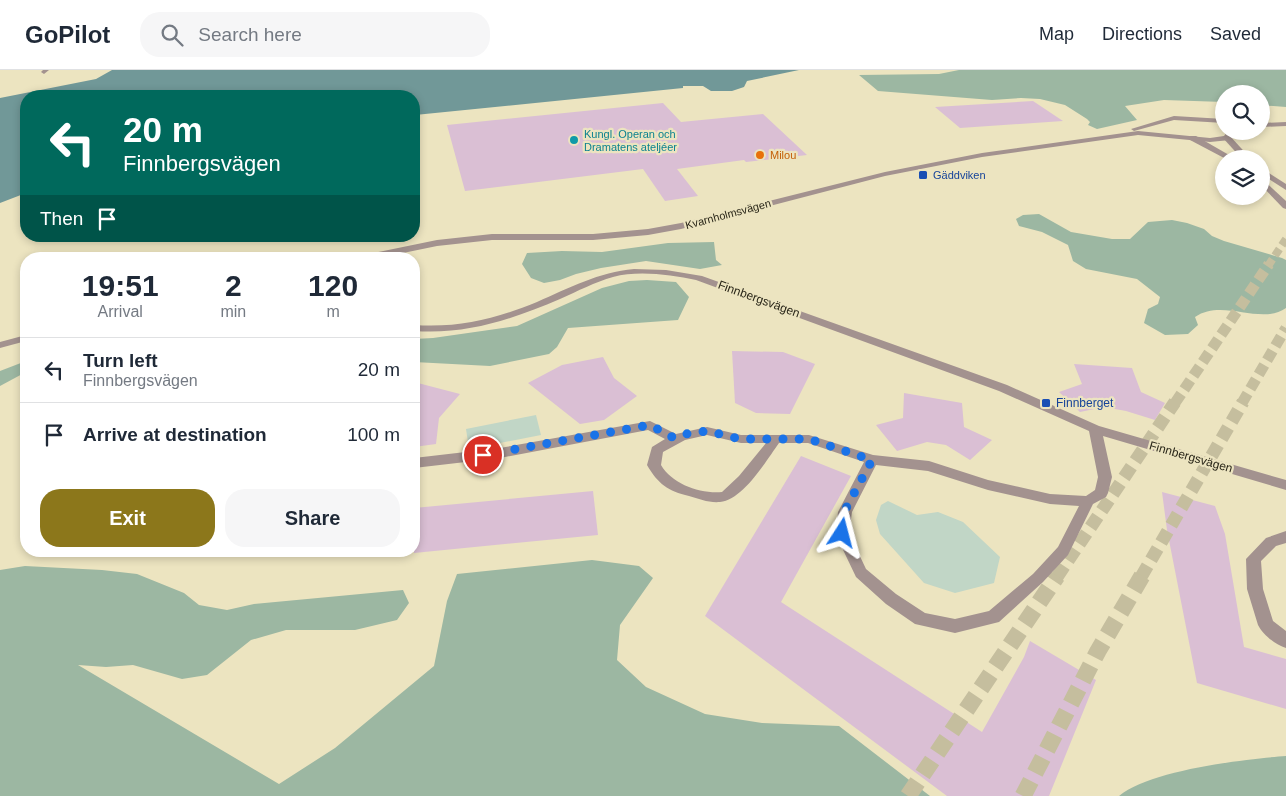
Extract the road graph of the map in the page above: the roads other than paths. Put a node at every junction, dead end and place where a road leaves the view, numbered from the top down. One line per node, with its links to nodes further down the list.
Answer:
1 (1197, 119): 2 (street, Kvarnholmsvägen); 3 (street, Kvarnholmsvägen); 7 (street, Kvarnholmsvägen)
2 (1166, 120): 8 (street, Kvarnholmsvägen); 11 (street, Kvarnholmsvägen)
3 (1215, 120)
4 (1270, 122): 5 (street)
5 (1286, 123): 6 (street)
6 (1270, 124)
7 (1215, 126)
8 (1182, 136): 9 (street, Kvarnholmsvägen); 11 (street, Kvarnholmsvägen)
9 (1193, 138): 10 (street, Kvarnholmsvägen); 12 (street)
10 (1215, 138)
11 (1093, 140): 17 (street, Kvarnholmsvägen)
12 (1215, 150)
13 (1270, 176): 14 (street)
14 (1286, 188)
15 (1270, 189): 16 (street)
16 (1286, 206)
17 (393, 252)
18 (420, 329): 21 (street, Finnbergsvägen)
19 (20, 340): 20 (street)
20 (0, 345)
21 (1095, 429): 26 (street, Finnbergsvägen); 27 (street)
22 (674, 438): 23 (street); 23 (street); 25 (street)
23 (776, 438): 24 (street)
24 (872, 460): 27 (street); 27 (street)
25 (420, 462)
26 (1286, 485)
27 (1088, 501)
28 (1286, 537): 29 (street)
29 (1286, 641)

